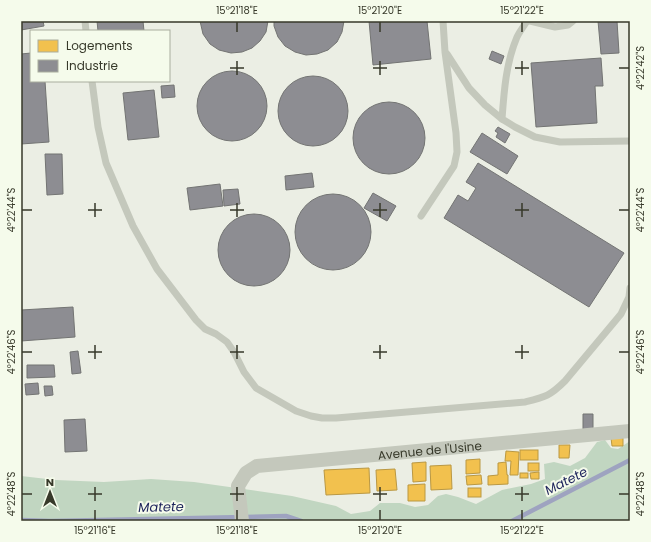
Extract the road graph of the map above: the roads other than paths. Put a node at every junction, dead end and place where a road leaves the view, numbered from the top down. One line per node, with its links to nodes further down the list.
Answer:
1 (443, 21): 4 (lane)
2 (529, 21): 3 (lane); 6 (lane)
3 (573, 21)
4 (445, 52): 6 (lane); 8 (lane)
5 (92, 82): 10 (lane)
6 (502, 119): 7 (lane)
7 (630, 141)
8 (422, 216)
9 (630, 288): 10 (lane)
10 (630, 297)
11 (630, 431): 12 (street, Avenue de l'Usine)
12 (242, 521)

